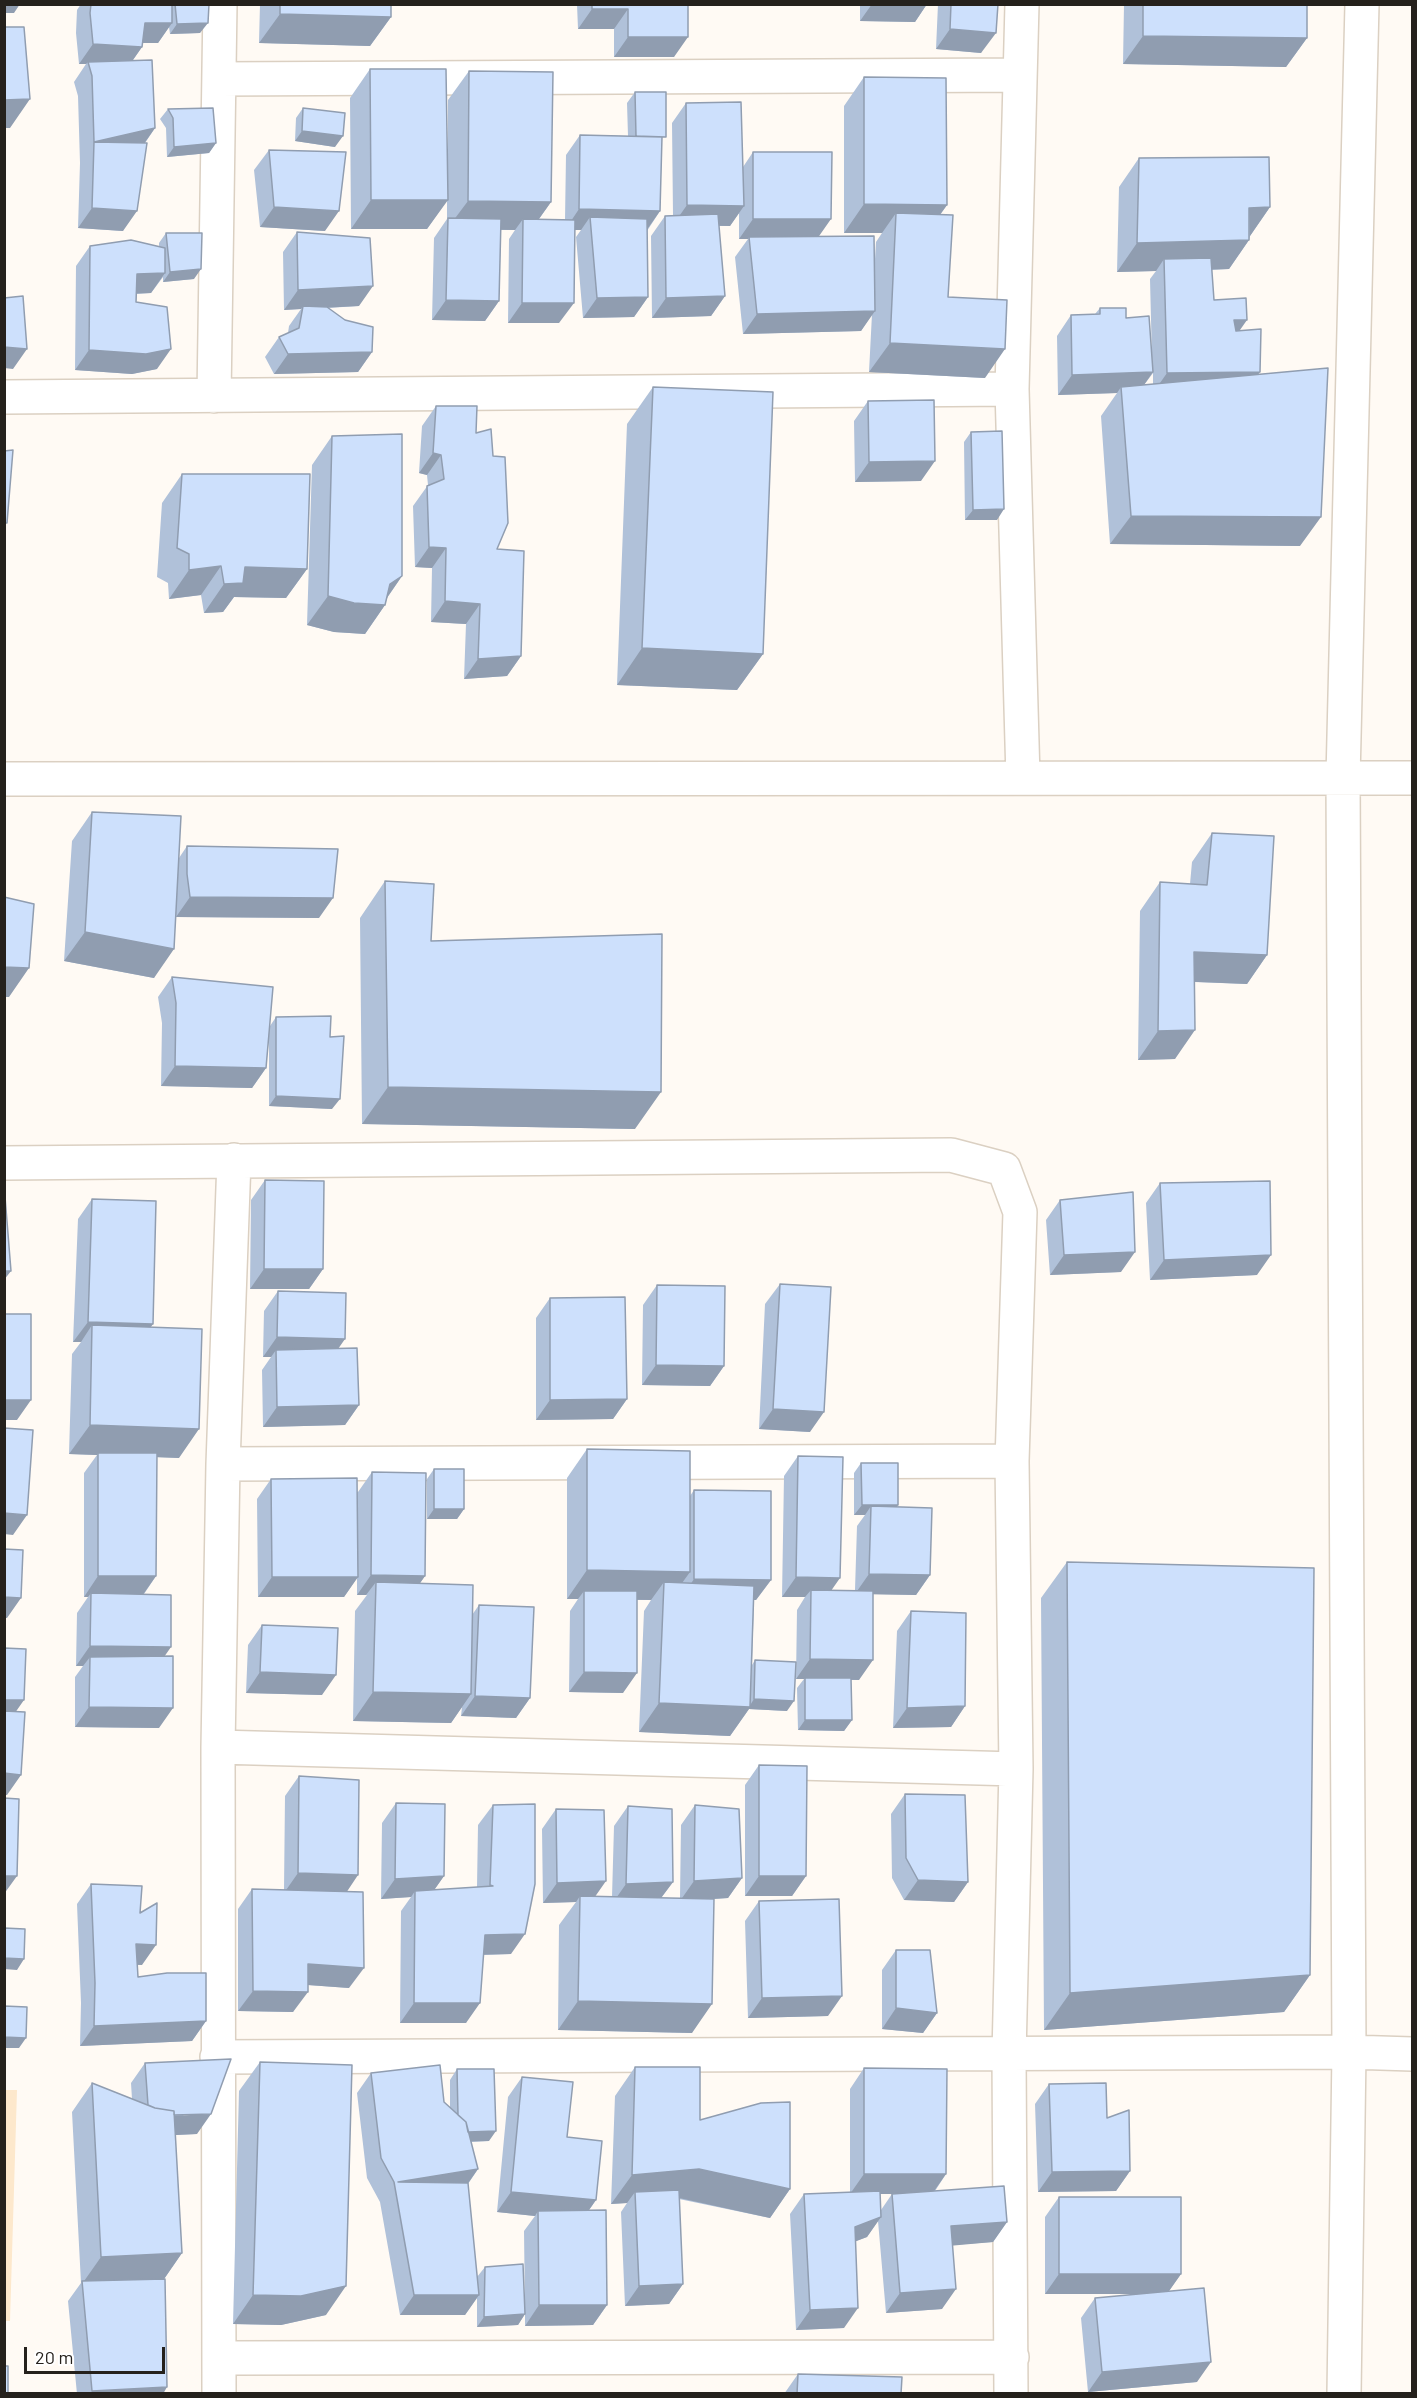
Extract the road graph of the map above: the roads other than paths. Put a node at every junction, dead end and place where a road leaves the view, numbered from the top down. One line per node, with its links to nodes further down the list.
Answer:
1 (220, 4): 5 (street)
2 (1022, 4): 4 (street)
3 (1362, 4): 9 (street)
4 (1020, 75): 5 (street); 6 (street)
5 (219, 79): 7 (street)
6 (1012, 389): 7 (street); 10 (street)
7 (214, 396): 8 (street)
8 (4, 397)
9 (1342, 777): 10 (street); 11 (street); 19 (street)
10 (1023, 778): 12 (street)
11 (1413, 778)
12 (4, 779)
13 (234, 1161): 14 (street); 15 (street); 16 (street)
14 (4, 1163)
15 (1012, 1461): 16 (street); 18 (street)
16 (223, 1464): 17 (street)
17 (218, 1747): 18 (street); 22 (street)
18 (1016, 1769): 20 (street)
19 (1349, 2052): 20 (street); 21 (street); 27 (street)
20 (1009, 2054): 22 (street); 23 (street)
21 (1413, 2054)
22 (217, 2057): 24 (street)
23 (1012, 2357): 24 (street); 26 (street)
24 (219, 2358): 25 (street)
25 (219, 2394)
26 (1011, 2394)
27 (1344, 2394)

